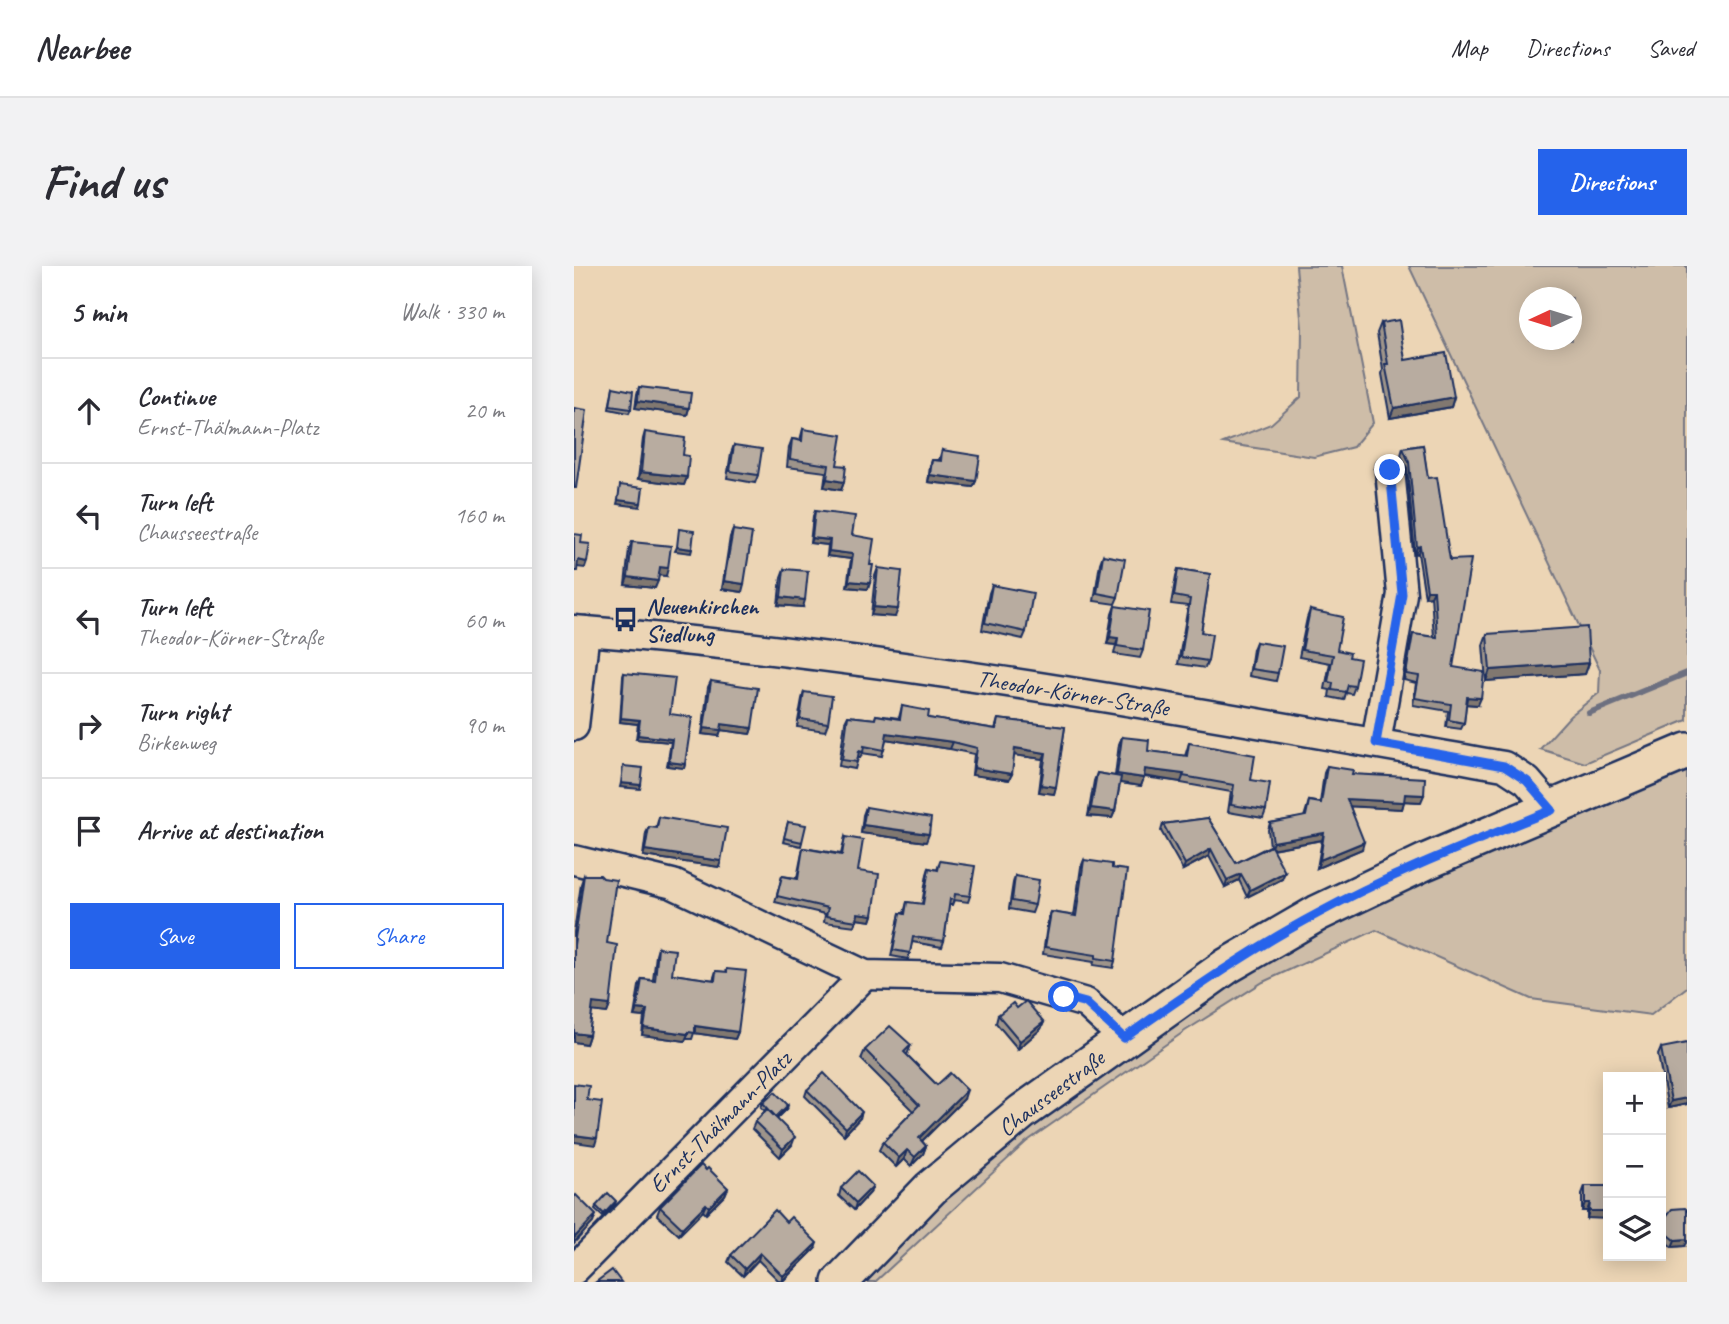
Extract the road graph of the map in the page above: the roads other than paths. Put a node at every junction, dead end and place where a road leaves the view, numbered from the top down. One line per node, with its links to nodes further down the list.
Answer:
1 (1390, 470): 4 (street)
2 (579, 630): 3 (street); 4 (street, Theodor-Körner-Straße)
3 (574, 726)
4 (1376, 743): 6 (street, Theodor-Körner-Straße)
5 (1687, 751): 6 (main road, Chausseestraße)
6 (1552, 810): 9 (main road, Chausseestraße)
7 (574, 860): 8 (street)
8 (865, 975): 9 (street); 10 (street, Ernst-Thälmann-Platz)
9 (1124, 1038): 11 (main road, Chausseestraße)
10 (574, 1270)
11 (840, 1282)

